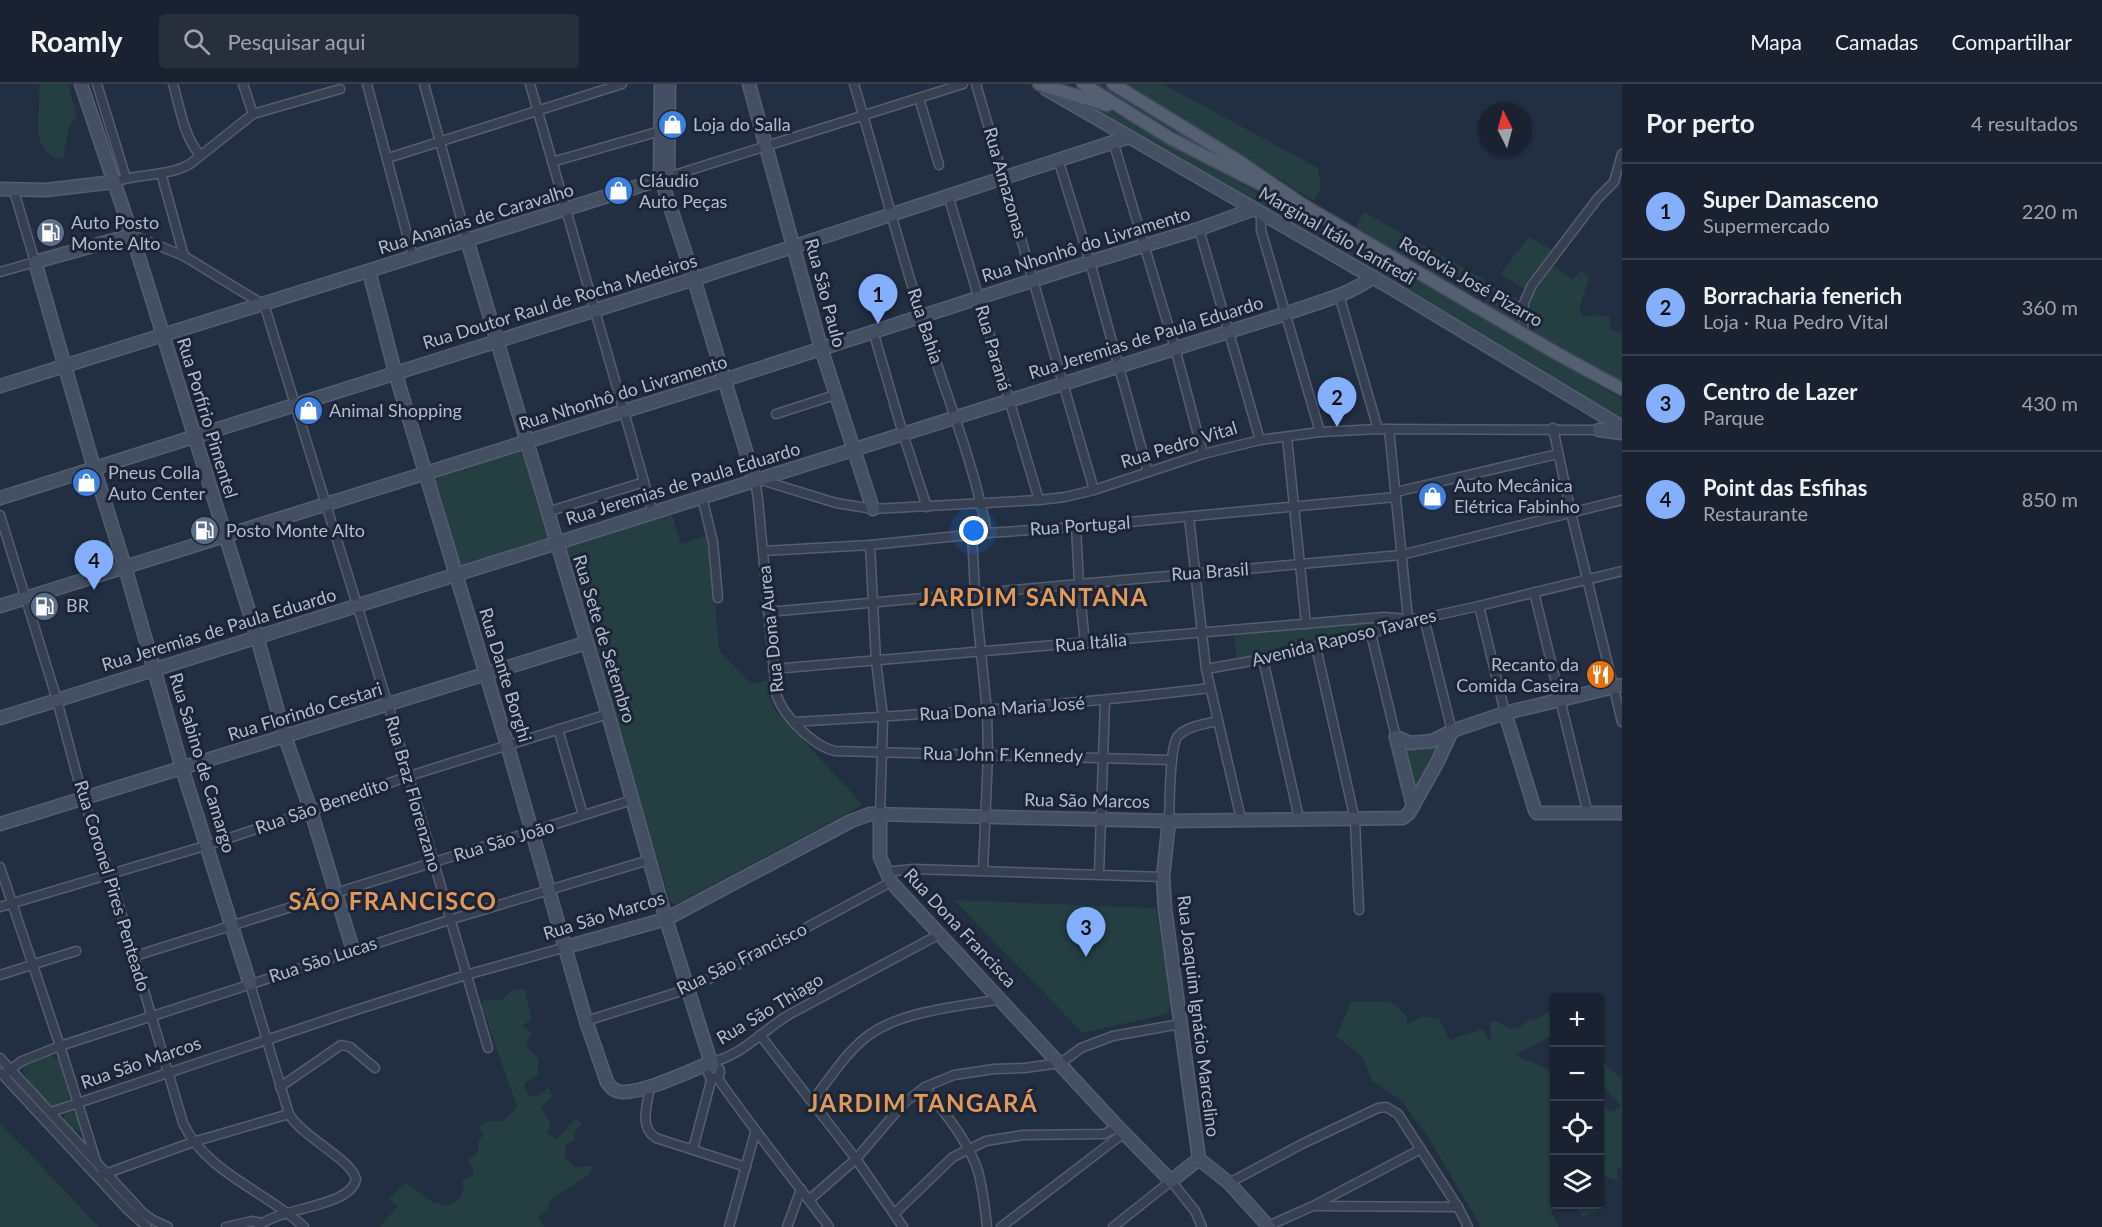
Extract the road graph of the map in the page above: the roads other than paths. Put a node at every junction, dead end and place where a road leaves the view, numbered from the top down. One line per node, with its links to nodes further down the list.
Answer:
1 (81, 84): 38 (street, Rua Porfírio Pimentel)
2 (97, 84): 38 (street)
3 (173, 84): 32 (street)
4 (243, 84): 24 (street)
5 (367, 84): 33 (street)
6 (424, 84): 28 (street, Rua Sete de Setembro)
7 (530, 84): 22 (street)
8 (622, 84): 22 (street)
9 (661, 84): 26 (street)
10 (669, 84): 26 (street)
11 (749, 84): 30 (street, Rua São Paulo)
12 (854, 84): 25 (street, Rua Bahia)
13 (926, 84): 20 (street)
14 (963, 84): 20 (street, Rua Ananias de Caravalho)
15 (976, 84): 39 (street, Rua Amazonas)
16 (1038, 84): 23 (main road); 27 (street, Marginal Itálo Lanfredi)
17 (1083, 84): 23 (main road, Rodovia José Pizarro)
18 (1113, 84): 44 (main road, Rodovia José Pizarro)
19 (340, 89): 24 (street)
20 (930, 94): 21 (street, Rua Ananias de Caravalho)
21 (919, 98): 25 (street, Rua Ananias de Caravalho); 36 (street)
22 (537, 111): 28 (street); 35 (street)
23 (1127, 111): 44 (main road, Rodovia José Pizarro)
24 (253, 114): 32 (street)
25 (863, 116): 30 (street, Rua Ananias de Caravalho); 47 (street, Rua Bahia)
26 (664, 130): 35 (street); 40 (street)
27 (1129, 137): 29 (street, Rua Doutor Raul de Rocha Medeiros); 46 (street, Marginal Itálo Lanfredi)
28 (440, 141): 33 (street); 50 (street, Rua Sete de Setembro)
29 (1113, 141): 34 (street, Rua Doutor Raul de Rocha Medeiros); 51 (street)
30 (766, 146): 40 (street, Rua Ananias de Caravalho); 52 (street, Rua São Paulo)
31 (1622, 154): 70 (street)
32 (200, 155): 37 (street)
33 (388, 158): 54 (street)
34 (1058, 159): 39 (street, Rua Doutor Raul de Rocha Medeiros); 56 (street)
35 (552, 162): 45 (street)
36 (939, 165)
37 (161, 172): 38 (street); 53 (street)
38 (117, 177): 42 (street); 49 (street, Rua Porfírio Pimentel)
39 (1003, 177): 43 (street, Rua Doutor Raul de Rocha Medeiros); 61 (street, Rua Amazonas)
40 (664, 179): 45 (street, Rua Ananias de Caravalho); 60 (street)
41 (0, 189): 42 (street)
42 (14, 191): 55 (street, Rua Sabino de Camargo)
43 (948, 195): 47 (street, Rua Doutor Raul de Rocha Medeiros); 63 (street, Rua Paraná)
44 (1303, 205): 70 (main road, Rodovia José Pizarro)
45 (566, 210): 50 (street, Rua Ananias de Caravalho); 65 (street)
46 (1258, 211): 48 (street, Rua Nhonhô do Livramento); 59 (street, Marginal Itálo Lanfredi); 66 (street)
47 (892, 214): 52 (street, Rua Doutor Raul de Rocha Medeiros); 67 (street, Rua Bahia)
48 (1199, 229): 51 (street, Rua Nhonhô do Livramento); 69 (street)
49 (132, 235): 53 (street); 55 (street); 71 (street, Rua Porfírio Pimentel)
50 (467, 240): 54 (street, Rua Ananias de Caravalho); 72 (street, Rua Sete de Setembro)
51 (1144, 245): 56 (street, Rua Nhonhô do Livramento); 74 (street)
52 (793, 246): 60 (street, Rua Doutor Raul de Rocha Medeiros); 73 (street, Rua São Paulo)
53 (184, 256): 64 (street)
54 (413, 257): 57 (street, Rua Ananias de Caravalho)
55 (35, 262): 58 (street); 75 (street, Rua Sabino de Camargo)
56 (1090, 262): 61 (street, Rua Nhonhô do Livramento); 76 (street)
57 (369, 271): 64 (street, Rua Ananias de Caravalho); 77 (street, Rua Dante Borghi)
58 (0, 272)
59 (1373, 277): 62 (street, Rua Jeremias de Paula Eduardo); 87 (street, Marginal Itálo Lanfredi)
60 (694, 279): 65 (street, Rua Doutor Raul de Rocha Medeiros); 78 (street)
61 (1033, 280): 63 (street, Rua Nhonhô do Livramento); 79 (street, Rua Amazonas)
62 (1339, 295): 66 (street, Rua Jeremias de Paula Eduardo); 90 (street)
63 (978, 298): 67 (street, Rua Nhonhô do Livramento); 83 (street, Rua Paraná)
64 (264, 304): 71 (street, Rua Ananias de Caravalho); 84 (street, Rua Braz Florenzano)
65 (594, 310): 72 (street, Rua Doutor Raul de Rocha Medeiros); 85 (street)
66 (1285, 314): 69 (street, Rua Jeremias de Paula Eduardo); 94 (street)
67 (921, 316): 68 (street, Rua Nhonhô do Livramento); 88 (street, Rua Bahia)
68 (873, 331): 73 (street, Rua Nhonhô do Livramento); 95 (street)
69 (1230, 331): 74 (street, Rua Jeremias de Paula Eduardo); 98 (street)
70 (1523, 332): 81 (main road, Rodovia José Pizarro)
71 (162, 336): 75 (street, Rua Ananias de Caravalho); 96 (street, Rua Porfírio Pimentel)
72 (496, 341): 77 (street, Rua Doutor Raul de Rocha Medeiros); 99 (street, Rua Sete de Setembro)
73 (821, 348): 78 (street, Rua Nhonhô do Livramento); 82 (street, Rua São Paulo)
74 (1175, 348): 76 (street, Rua Jeremias de Paula Eduardo); 101 (street)
75 (65, 366): 80 (street, Rua Ananias de Caravalho); 103 (street, Rua Sabino de Camargo)
76 (1118, 366): 79 (street, Rua Jeremias de Paula Eduardo); 104 (street)
77 (395, 372): 84 (street, Rua Doutor Raul de Rocha Medeiros); 105 (street, Rua Dante Borghi)
78 (724, 380): 85 (street, Rua Nhonhô do Livramento); 106 (street)
79 (1063, 383): 83 (street, Rua Jeremias de Paula Eduardo); 108 (street, Rua Amazonas)
80 (0, 386)
81 (1622, 389)
82 (835, 395): 86 (street); 100 (street, Rua São Paulo)
83 (1009, 400): 88 (street, Rua Jeremias de Paula Eduardo); 113 (street, Rua Paraná)
84 (294, 404): 96 (street, Rua Doutor Raul de Rocha Medeiros); 114 (street, Rua Braz Florenzano)
85 (623, 411): 99 (street, Rua Nhonhô do Livramento); 107 (street)
86 (776, 414)
87 (1601, 415): 92 (street, Marginal Itálo Lanfredi); 93 (street)
88 (955, 417): 95 (street, Rua Jeremias de Paula Eduardo); 115 (street, Rua Bahia)
89 (1553, 428): 91 (street, Rua Pedro Vital); 93 (street, Rua Pedro Vital); 102 (street)
90 (1377, 429): 91 (street, Rua Pedro Vital); 94 (street, Rua Pedro Vital)
91 (1389, 429): 109 (street)
92 (1619, 429): 93 (street, Rua Pedro Vital)
93 (1599, 430)
94 (1320, 432): 97 (street, Rua Pedro Vital)
95 (903, 434): 100 (street, Rua Jeremias de Paula Eduardo); 116 (street)
96 (194, 435): 103 (street, Rua Doutor Raul de Rocha Medeiros); 127 (street, Rua Porfírio Pimentel)
97 (1287, 437): 98 (street, Rua Pedro Vital); 117 (street)
98 (1260, 440): 101 (street, Rua Pedro Vital)
99 (525, 442): 105 (street, Rua Nhonhô do Livramento); 119 (street, Rua Sete de Setembro)
100 (854, 449): 106 (street, Rua Jeremias de Paula Eduardo); 118 (street, Rua São Paulo)
101 (1203, 454): 104 (street, Rua Pedro Vital)
102 (1558, 454): 109 (street, Rua Portugal); 121 (street)
103 (94, 468): 111 (street, Rua Doutor Raul de Rocha Medeiros); 133 (street, Rua Sabino de Camargo)
104 (1148, 472): 108 (street, Rua Pedro Vital)
105 (425, 473): 114 (street, Rua Nhonhô do Livramento); 136 (street, Rua Dante Borghi)
106 (757, 480): 110 (street, Rua Jeremias de Paula Eduardo); 118 (street, Rua Pedro Vital); 130 (street, Rua Dona Aurea)
107 (644, 482): 119 (street); 120 (street)
108 (1095, 490): 113 (street, Rua Pedro Vital)
109 (1396, 494): 117 (street, Rua Portugal); 131 (street)
110 (702, 497): 120 (street, Rua Jeremias de Paula Eduardo); 142 (street)
111 (0, 498)
112 (1622, 500): 121 (street, Rua Brasil)
113 (1039, 501): 115 (street, Rua Pedro Vital)
114 (325, 504): 127 (street, Rua Nhonhô do Livramento); 145 (street, Rua Braz Florenzano)
115 (981, 504): 116 (street, Rua Pedro Vital); 125 (street, Rua Bahia)
116 (927, 507): 118 (street, Rua Pedro Vital)
117 (1293, 507): 123 (street, Rua Portugal); 132 (street)
118 (873, 509)
119 (547, 512): 128 (street, Rua Sete de Setembro)
120 (653, 513): 128 (street, Rua Jeremias de Paula Eduardo)
121 (1571, 513): 131 (street, Rua Brasil); 137 (street)
122 (0, 515): 141 (street, Rua Coronel Pires Penteado)
123 (1190, 517): 124 (street, Rua Portugal); 135 (street)
124 (1076, 527): 125 (street, Rua Portugal); 138 (street)
125 (987, 533): 126 (street, Rua Portugal)
126 (972, 534): 129 (street, Rua Portugal); 140 (street)
127 (224, 536): 133 (street, Rua Nhonhô do Livramento); 153 (street, Rua Porfírio Pimentel)
128 (557, 543): 136 (street, Rua Jeremias de Paula Eduardo); 154 (street, Rua Sete de Setembro)
129 (870, 545): 130 (street, Rua Portugal); 143 (street, Rua Dona Francisca)
130 (763, 551): 147 (street, Rua Dona Aurea)
131 (1401, 555): 132 (street, Rua Brasil); 149 (street)
132 (1299, 565): 135 (street, Rua Brasil); 150 (street)
133 (125, 567): 141 (street, Rua Nhonhô do Livramento); 162 (street, Rua Sabino de Camargo)
134 (1622, 571): 137 (street, Avenida Raposo Tavares)
135 (1196, 573): 138 (street, Rua Brasil); 151 (street)
136 (456, 574): 145 (street, Rua Jeremias de Paula Eduardo); 163 (street, Rua Dante Borghi)
137 (1588, 578): 139 (street, Avenida Raposo Tavares); 164 (street)
138 (1078, 583): 140 (street, Rua Brasil); 155 (street)
139 (1534, 592): 146 (street, Avenida Raposo Tavares); 167 (street)
140 (975, 593): 143 (street, Rua Brasil); 157 (street)
141 (26, 598): 144 (street, Rua Nhonhô do Livramento); 166 (street, Rua Coronel Pires Penteado)
142 (718, 598)
143 (872, 602): 147 (street, Rua Brasil); 159 (street, Rua Dona Francisca)
144 (0, 606)
145 (357, 606): 153 (street, Rua Jeremias de Paula Eduardo); 169 (street, Rua Braz Florenzano)
146 (1479, 606): 148 (street, Avenida Raposo Tavares); 171 (street)
147 (768, 612): 160 (street, Rua Dona Aurea)
148 (1424, 618): 149 (street, Avenida Raposo Tavares); 179 (street)
149 (1408, 619): 150 (street, Rua Itália); 152 (street, Avenida Raposo Tavares)
150 (1306, 624): 151 (street, Rua Itália)
151 (1201, 633): 155 (street, Rua Itália); 161 (street)
152 (1371, 634): 156 (street, Avenida Raposo Tavares); 181 (street)
153 (257, 637): 162 (street, Rua Jeremias de Paula Eduardo); 180 (street, Rua Porfírio Pimentel)
154 (586, 643): 163 (street, Rua Florindo Cestari); 172 (street, Rua Sete de Setembro)
155 (1085, 644): 157 (street, Rua Itália)
156 (1316, 647): 158 (street, Avenida Raposo Tavares); 202 (street)
157 (981, 652): 159 (street, Rua Itália); 170 (street)
158 (1263, 659): 161 (street, Avenida Raposo Tavares); 199 (street)
159 (876, 661): 160 (street, Rua Itália); 173 (street, Rua Dona Francisca)
160 (773, 669): 177 (street, Rua Dona Aurea)
161 (1206, 669): 165 (street)
162 (154, 670): 166 (street, Rua Jeremias de Paula Eduardo); 188 (street, Rua Sabino de Camargo)
163 (485, 674): 169 (street, Rua Florindo Cestari); 182 (street, Rua Dante Borghi)
164 (1618, 686): 167 (street); 176 (street)
165 (1210, 688): 168 (street, Rua Dona Maria José); 175 (street)
166 (57, 700): 174 (street, Rua Jeremias de Paula Eduardo); 190 (street, Rua Coronel Pires Penteado)
167 (1559, 700): 171 (street); 196 (street)
168 (1105, 701): 170 (street, Rua Dona Maria José); 186 (street)
169 (388, 705): 180 (street, Rua Florindo Cestari); 189 (street, Rua Braz Florenzano)
170 (987, 711): 173 (street, Rua Dona Maria José); 185 (street)
171 (1505, 713): 179 (street); 196 (street)
172 (608, 714): 178 (street, Rua São Benedito); 191 (street, Rua Sete de Setembro)
173 (883, 717): 177 (street, Rua Dona Maria José); 184 (street, Rua Dona Francisca)
174 (0, 718)
175 (1218, 720): 187 (street); 201 (street)
176 (1622, 722)
177 (794, 723): 183 (street, Rua Dona Aurea)
178 (558, 729): 182 (street, Rua São Benedito); 197 (street)
179 (1452, 731): 181 (street); 192 (street)
180 (285, 737): 188 (street, Rua Florindo Cestari); 193 (street, Rua Porfírio Pimentel)
181 (1396, 737): 192 (street)
182 (507, 744): 189 (street, Rua São Benedito); 205 (street, Rua Dante Borghi)
183 (834, 752): 184 (street, Rua John F Kennedy)
184 (883, 752): 185 (street, Rua John F Kennedy); 195 (street, Rua Dona Francisca)
185 (988, 755): 186 (street, Rua John F Kennedy); 198 (street)
186 (1103, 757): 187 (street, Rua John F Kennedy); 200 (street)
187 (1172, 760): 203 (street)
188 (182, 768): 190 (street, Rua Florindo Cestari); 206 (street, Rua Sabino de Camargo)
189 (409, 776): 193 (street, Rua São Benedito); 208 (street, Rua Braz Florenzano)
190 (83, 798): 204 (street, Rua Florindo Cestari); 212 (street, Rua Coronel Pires Penteado)
191 (632, 800): 197 (street, Rua São João); 207 (street, Rua Sete de Setembro)
192 (1413, 806): 202 (street, Rua São Marcos)
193 (311, 811): 206 (street, Rua São Benedito); 216 (street, Rua Porfírio Pimentel)
194 (1622, 813): 196 (street)
195 (880, 814): 198 (street, Rua São Marcos); 213 (street, Rua Dona Francisca); 220 (street, Rua São Marcos)
196 (1588, 814)
197 (584, 815): 205 (street, Rua São João)
198 (985, 817): 200 (street, Rua São Marcos); 210 (street)
199 (1299, 818): 201 (street, Rua São Marcos); 202 (street, Rua São Marcos)
200 (1102, 819): 203 (street, Rua São Marcos); 211 (street)
201 (1241, 819): 203 (street, Rua São Marcos)
202 (1355, 820): 219 (street)
203 (1169, 821): 214 (street, Rua Joaquim Ignácio Marcelino)
204 (0, 824)
205 (532, 832): 208 (street, Rua São João); 215 (street, Rua Dante Borghi)
206 (208, 845): 212 (street, Rua São Benedito); 222 (street, Rua Sabino de Camargo)
207 (649, 860): 215 (street, Rua São Lucas); 220 (street, Rua Sete de Setembro)
208 (433, 862): 216 (street, Rua São João); 221 (street, Rua Braz Florenzano)
209 (0, 867): 217 (street)
210 (982, 871): 211 (street); 213 (street)
211 (1099, 874): 214 (street)
212 (110, 875): 217 (street, Rua São Benedito); 227 (street, Rua Coronel Pires Penteado)
213 (888, 877): 223 (street, Rua Dona Francisca); 232 (street, Rua São Francisco)
214 (1163, 877): 236 (street, Rua Joaquim Ignácio Marcelino)
215 (549, 889): 221 (street, Rua São Lucas); 224 (street, Rua Dante Borghi)
216 (336, 892): 222 (street, Rua São João); 225 (street, Rua Porfírio Pimentel)
217 (12, 903): 218 (street, Rua São Benedito); 228 (street)
218 (0, 907)
219 (1359, 910)
220 (666, 919): 224 (street, Rua São Marcos); 232 (street, Rua Sete de Setembro)
221 (449, 920): 225 (street, Rua São Lucas); 230 (street, Rua Braz Florenzano)
222 (232, 926): 227 (street, Rua São João); 231 (street, Rua Sabino de Camargo)
223 (940, 934): 233 (street, Rua Dona Francisca); 237 (street, Rua São Thiago)
224 (566, 947): 230 (street, Rua São Marcos); 235 (street, Rua Dante Borghi)
225 (353, 950): 231 (street, Rua São Lucas)
226 (76, 951): 228 (street)
227 (135, 956): 234 (street, Rua Coronel Pires Penteado)
228 (33, 964): 229 (street); 239 (street)
229 (0, 975)
230 (466, 975): 238 (street, Rua São Marcos); 240 (street, Rua Braz Florenzano)
231 (250, 984): 234 (street, Rua São Lucas); 238 (street, Rua Sabino de Camargo)
232 (688, 989): 235 (street, Rua São Francisco); 246 (street, Rua Sete de Setembro)
233 (1001, 999): 242 (street, Rua Dona Francisca); 252 (street)
234 (153, 1016): 239 (street, Rua São Lucas); 245 (street, Rua Coronel Pires Penteado)
235 (586, 1021): 251 (street, Rua Dante Borghi)
236 (1180, 1024): 242 (street); 263 (street, Rua Joaquim Ignácio Marcelino)
237 (760, 1035): 246 (street, Rua São Thiago); 252 (street)
238 (267, 1039): 245 (street, Rua São Marcos); 250 (street, Rua Sabino de Camargo)
239 (60, 1046): 244 (street, Rua São Lucas); 253 (street)
240 (488, 1048)
241 (0, 1058): 244 (street)
242 (1061, 1064): 249 (street); 256 (street, Rua Dona Francisca)
243 (375, 1068): 250 (street)
244 (10, 1069): 247 (street, Rua São Lucas); 254 (street)
245 (168, 1071): 253 (street, Rua São Marcos); 258 (street, Rua Coronel Pires Penteado)
246 (713, 1071): 248 (street, Rua São Thiago); 257 (street); 259 (street)
247 (1, 1074): 267 (street)
248 (650, 1086): 251 (street, Rua São Thiago); 259 (street)
249 (926, 1087): 260 (street); 262 (street)
250 (280, 1088): 255 (street, Rua Sabino de Camargo)
251 (611, 1088)
252 (812, 1101): 262 (street)
253 (79, 1103): 254 (street, Rua São Marcos); 264 (street)
254 (51, 1112): 264 (street)
255 (289, 1114): 258 (street); 274 (street, Rua Sabino de Camargo)
256 (1121, 1130): 260 (street); 268 (street, Rua Dona Francisca); 286 (street)
257 (755, 1132): 265 (street); 270 (street)
258 (193, 1142): 266 (street); 274 (street, Rua Coronel Pires Penteado)
259 (693, 1149): 265 (street)
260 (968, 1149): 275 (street); 285 (street)
261 (1420, 1149): 269 (street); 272 (street); 273 (street)
262 (856, 1159): 271 (street); 275 (street)
263 (1199, 1159): 268 (street); 269 (street)
264 (96, 1161): 266 (street)
265 (746, 1167): 281 (street)
266 (106, 1172): 267 (street); 278 (street)
267 (98, 1178): 277 (street)
268 (1171, 1181): 287 (street); 288 (street, Rua Dona Francisca)
269 (1229, 1184): 289 (street)
270 (801, 1189): 271 (street); 282 (street)
271 (809, 1200): 283 (street)
272 (1313, 1206): 273 (street); 289 (street)
273 (1458, 1207): 290 (street)
274 (287, 1214): 276 (street); 280 (street, Rua Coronel Pires Penteado)
275 (894, 1214): 284 (street)
276 (260, 1225): 279 (street)
277 (147, 1227)
278 (168, 1227)
279 (226, 1227)
280 (304, 1227)
281 (729, 1227)
282 (787, 1227)
283 (829, 1227)
284 (903, 1227)
285 (987, 1227)
286 (1001, 1227)
287 (1113, 1227)
288 (1202, 1227)
289 (1269, 1227)
290 (1468, 1227)

